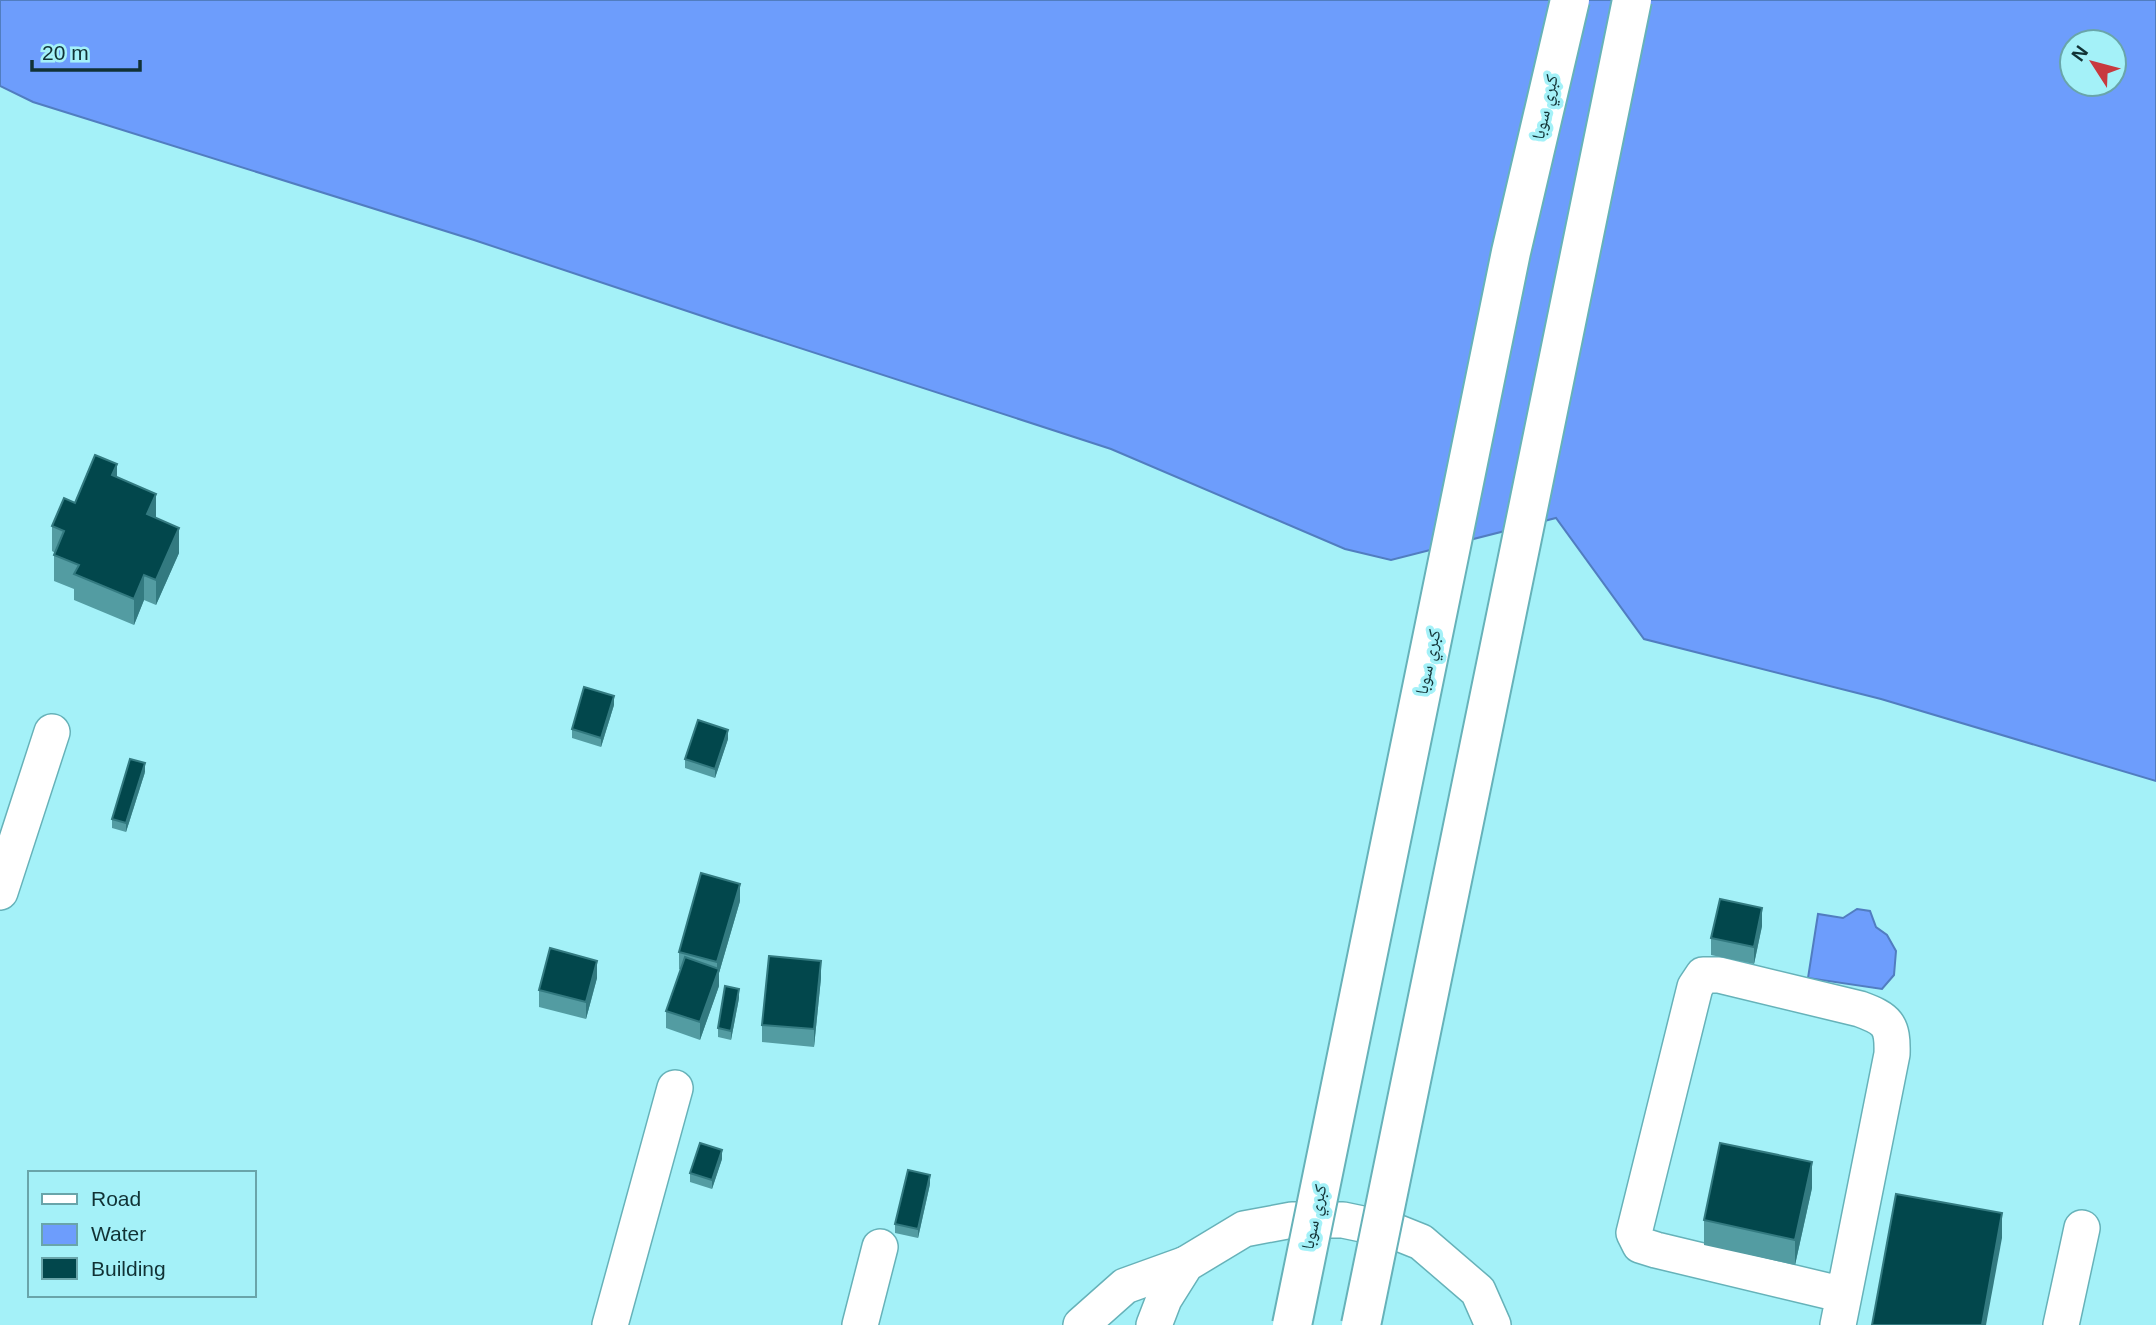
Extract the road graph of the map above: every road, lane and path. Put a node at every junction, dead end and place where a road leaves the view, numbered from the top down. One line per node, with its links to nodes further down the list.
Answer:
1 (1570, 0): 14 (highway, كبري سوبا, bridge)
2 (1632, 0): 15 (highway, bridge)
3 (52, 732): 4 (street)
4 (0, 892)
5 (675, 1088): 10 (street)
6 (2082, 1228): 17 (street)
7 (880, 1247): 11 (street)
8 (1186, 1264): 12 (street); 13 (street); 16 (street)
9 (1841, 1310): 9 (street)
10 (610, 1325)
11 (860, 1325)
12 (1081, 1325)
13 (1154, 1325)
14 (1292, 1325)
15 (1361, 1325)
16 (1493, 1325)
17 (2061, 1325)

